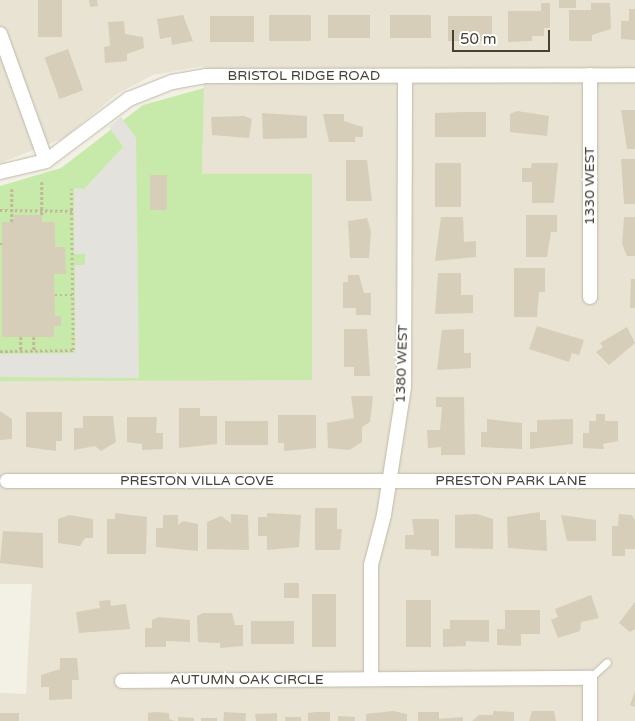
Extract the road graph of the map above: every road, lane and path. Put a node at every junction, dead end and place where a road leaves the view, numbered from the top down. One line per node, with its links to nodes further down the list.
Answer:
1 (0, 34): 5 (street)
2 (635, 75): 4 (street, BRISTOL RIDGE ROAD)
3 (405, 76): 4 (street, BRISTOL RIDGE ROAD); 5 (street, BRISTOL RIDGE ROAD); 26 (street, 1380 WEST)
4 (590, 76): 19 (street, 1330 WEST)
5 (46, 162): 6 (street, BRISTOL RIDGE ROAD)
6 (0, 172)
7 (42, 182): 13 (path)
8 (12, 189): 11 (path)
9 (71, 189): 12 (path)
10 (0, 210): 11 (path)
11 (12, 210): 13 (path); 14 (path)
12 (73, 211): 13 (path); 16 (path)
13 (42, 213)
14 (12, 222)
15 (66, 260): 16 (path)
16 (72, 260): 18 (path)
17 (55, 295): 18 (path)
18 (72, 295): 23 (path)
19 (590, 297)
20 (21, 337): 22 (path)
21 (34, 337): 23 (path)
22 (21, 350): 23 (path); 24 (path)
23 (34, 350)
24 (0, 351)
25 (7, 481): 26 (street, PRESTON VILLA COVE)
26 (388, 481): 27 (street, PRESTON PARK LANE); 30 (street, 1380 WEST)
27 (635, 481)
28 (607, 662): 29 (lane)
29 (590, 678): 30 (street, AUTUMN OAK CIRCLE); 32 (street)
30 (371, 679): 31 (street, AUTUMN OAK CIRCLE)
31 (122, 680)
32 (590, 721)

